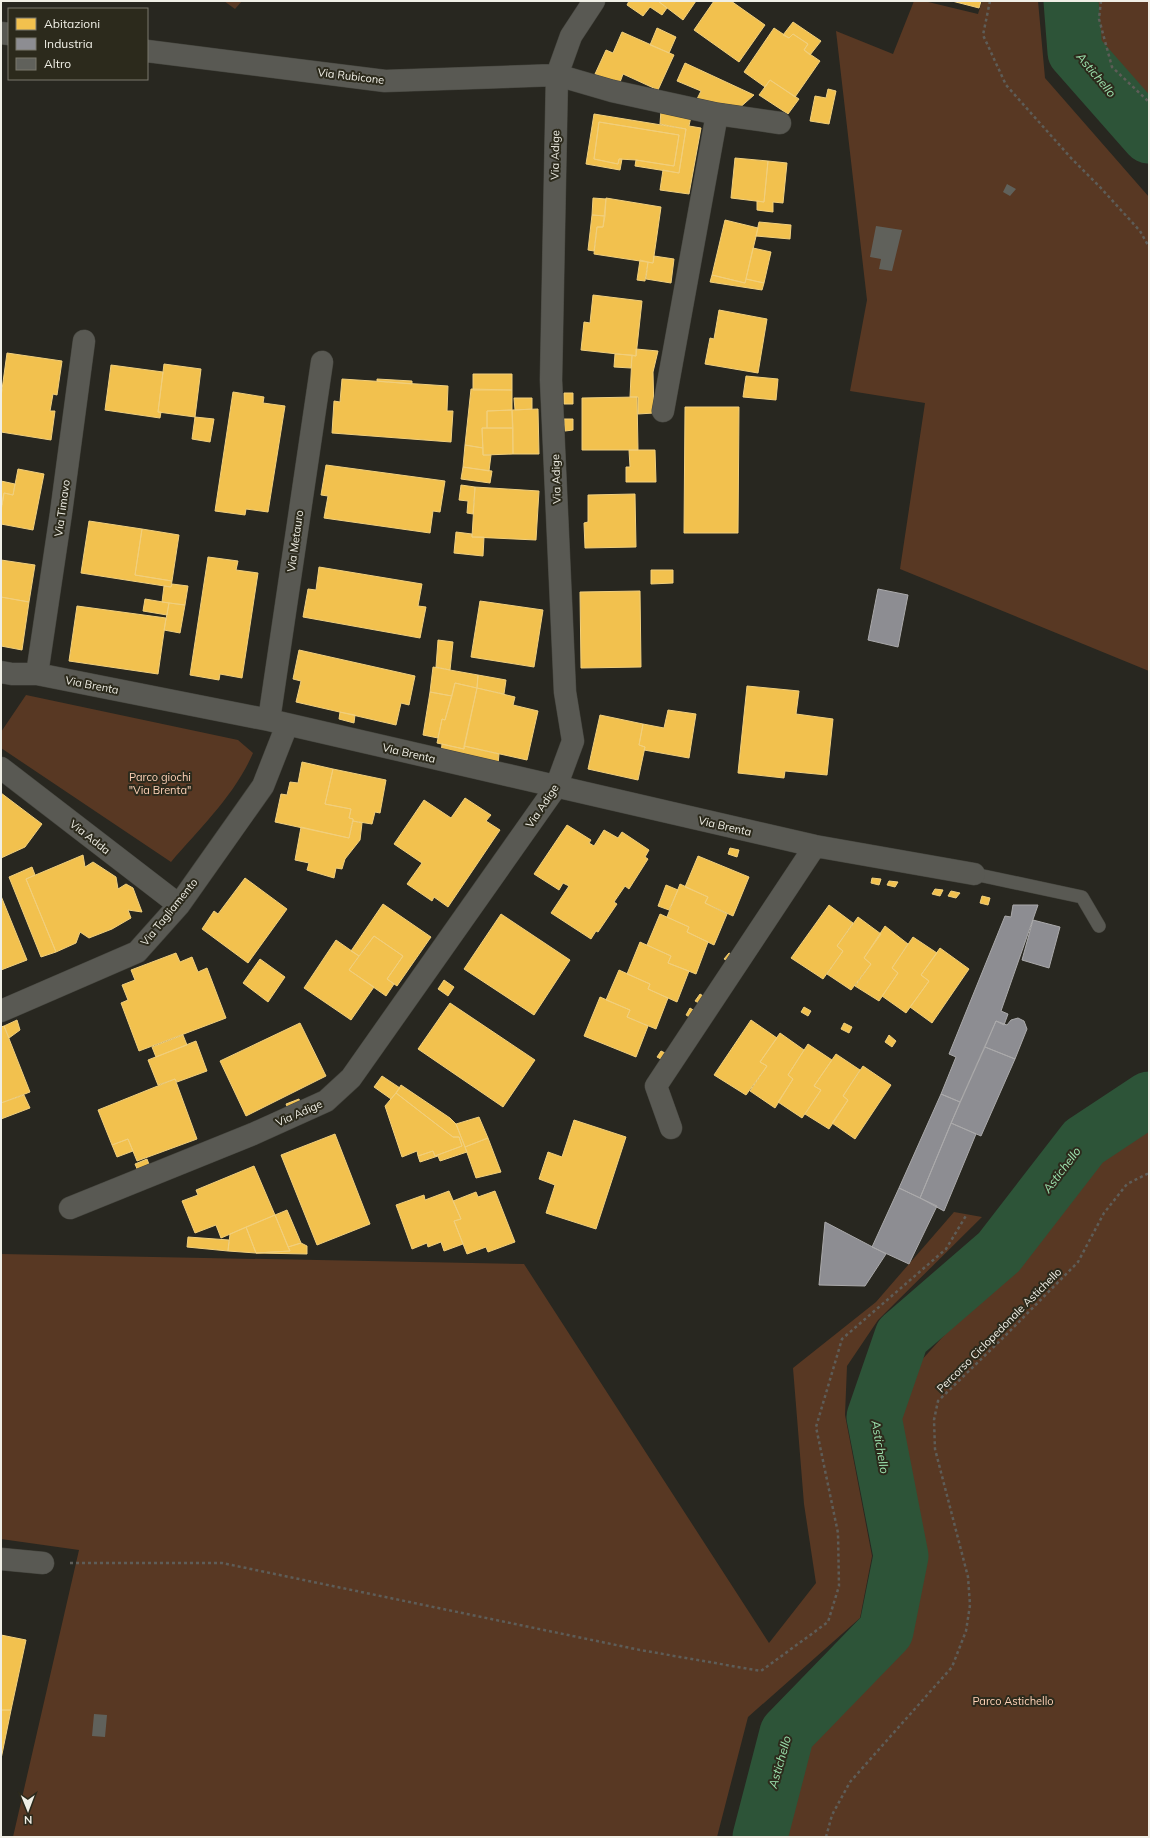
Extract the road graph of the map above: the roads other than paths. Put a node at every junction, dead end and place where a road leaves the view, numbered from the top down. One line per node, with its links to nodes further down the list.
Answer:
1 (594, 1): 3 (street, Via Adige)
2 (148, 51): 3 (street, Via Rubicone)
3 (557, 75): 4 (street); 13 (street, Via Adige)
4 (716, 114): 5 (street); 8 (street)
5 (780, 123)
6 (84, 341): 10 (street, Via Timavo)
7 (322, 362): 11 (street, Via Metauro)
8 (663, 411)
9 (1, 672): 10 (street, Via Brenta)
10 (37, 674): 11 (street, Via Brenta)
11 (278, 722): 13 (street, Via Brenta); 16 (street, Via Tagliamento)
12 (1, 768): 16 (street, Via Adda)
13 (556, 787): 14 (street, Via Brenta); 20 (street, Via Adige)
14 (815, 846): 15 (street, Via Brenta); 19 (street)
15 (974, 874): 17 (lane)
16 (179, 905): 18 (street, Via Tagliamento)
17 (1099, 926)
18 (1, 1011)
19 (671, 1128)
20 (70, 1208)
21 (1, 1559): 22 (street)
22 (43, 1563)

